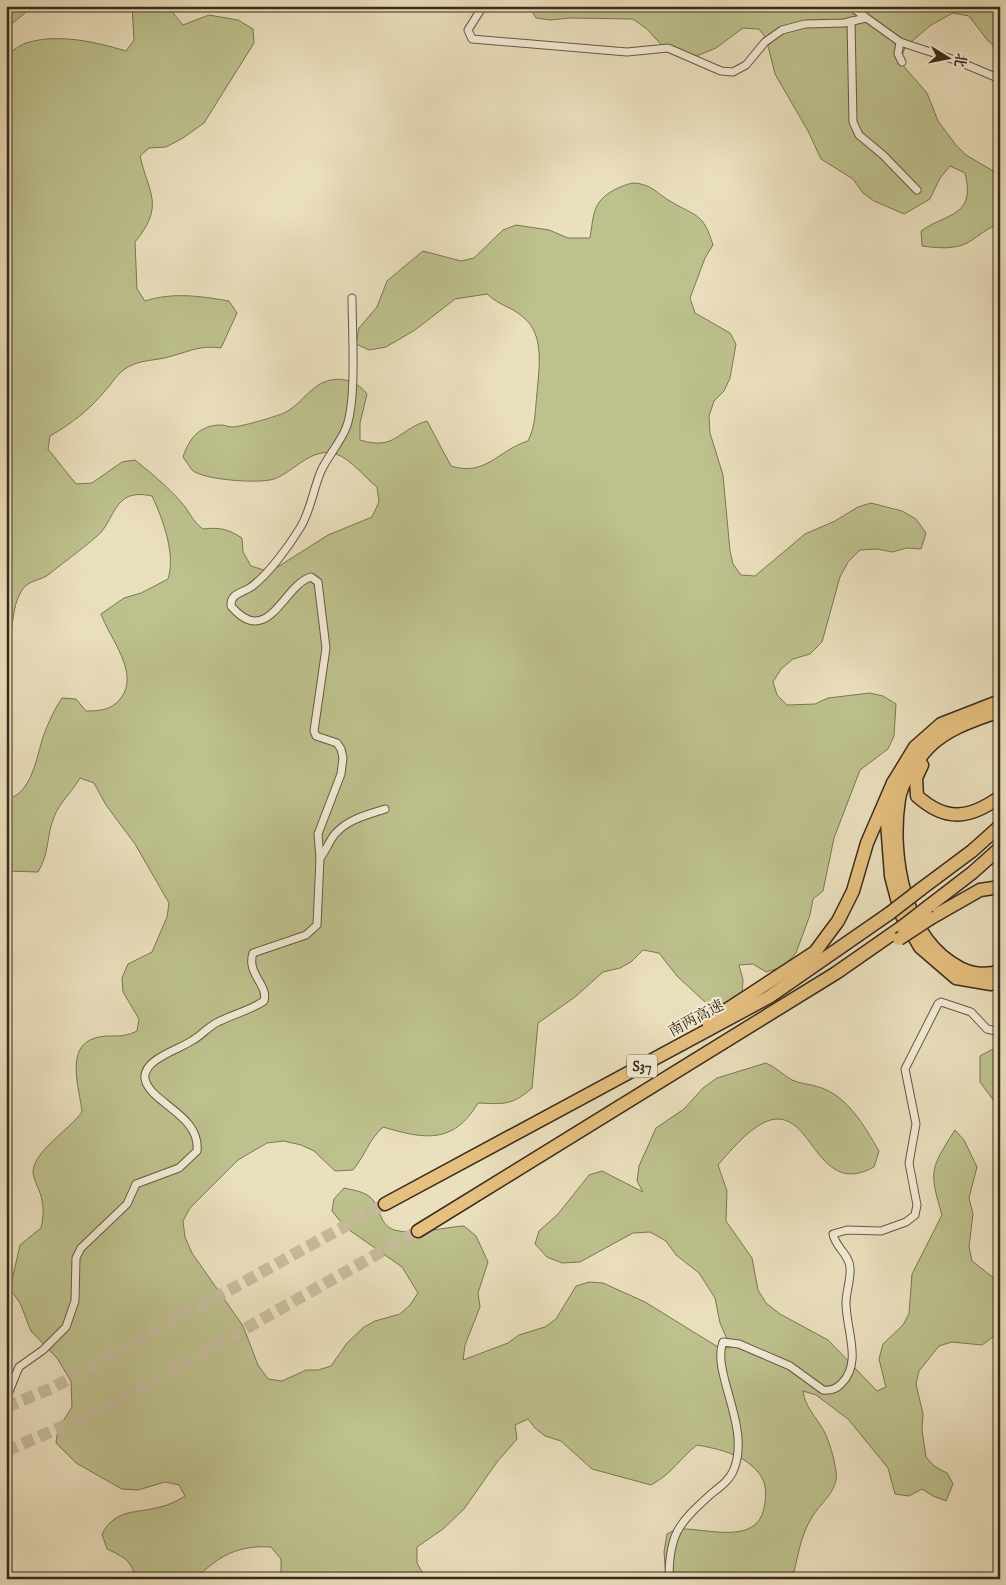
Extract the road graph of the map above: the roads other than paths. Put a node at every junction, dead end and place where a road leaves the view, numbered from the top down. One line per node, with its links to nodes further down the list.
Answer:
1 (483, 6): 4 (street)
2 (850, 6): 3 (street)
3 (866, 18): 4 (street); 5 (street)
4 (851, 21): 8 (street)
5 (900, 42): 6 (street); 7 (street)
6 (902, 62)
7 (1000, 79)
8 (917, 190)
9 (352, 298): 18 (street)
10 (1000, 701): 12 (highway)
11 (1000, 710): 12 (highway)
12 (927, 743): 13 (highway); 14 (highway); 21 (highway)
13 (893, 784): 22 (highway); 24 (highway)
14 (1000, 797)
15 (385, 809): 18 (street)
16 (1000, 826): 24 (highway, 南两高速 / S37, bridge)
17 (1000, 848): 20 (highway)
18 (320, 858): 27 (street)
19 (1000, 887): 20 (highway)
20 (930, 912): 26 (highway, S37, bridge)
21 (1000, 971)
22 (1000, 982)
23 (1000, 1032): 30 (street)
24 (622, 1077): 25 (highway, 南两高速 / S37)
25 (385, 1204)
26 (418, 1231)
27 (6, 1399)
28 (6, 1518): 29 (street)
29 (6, 1524)
30 (669, 1579)

